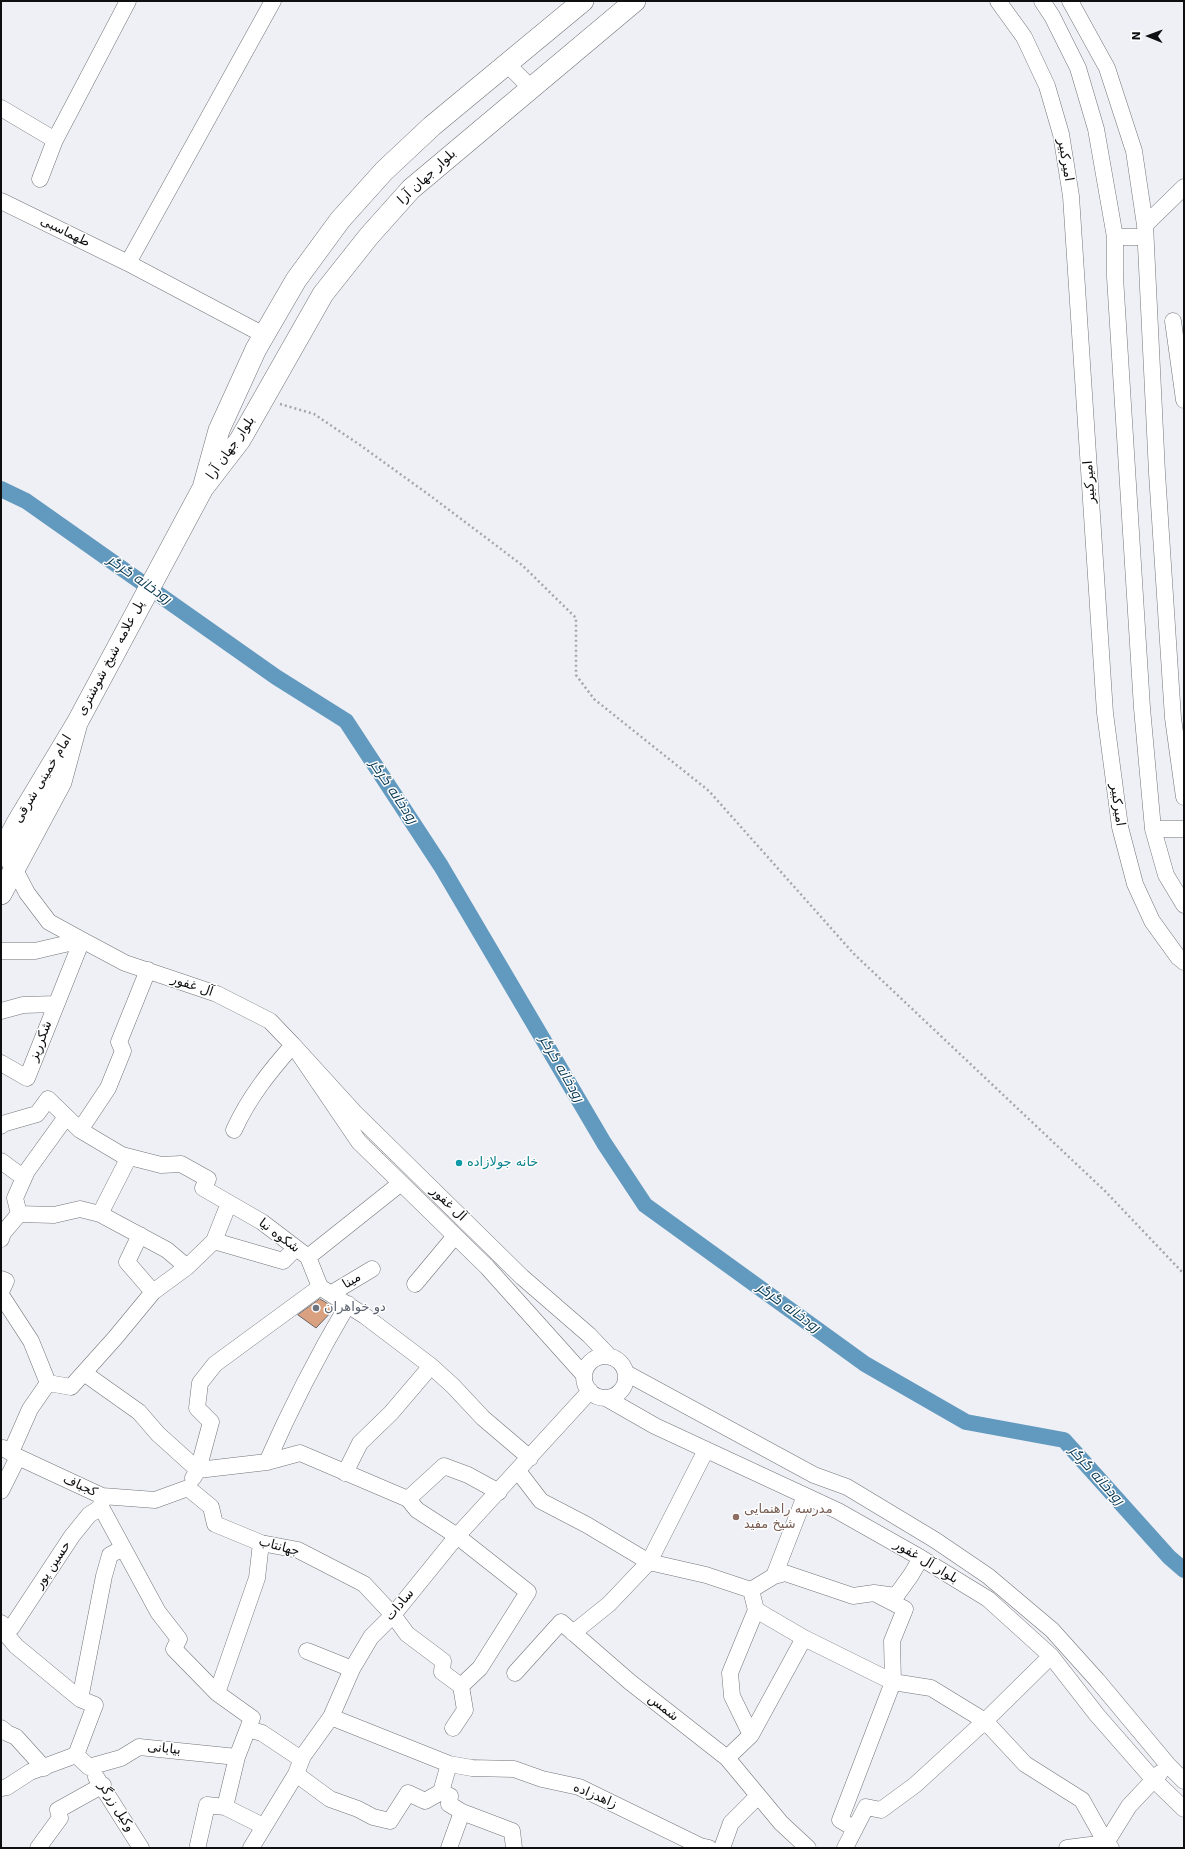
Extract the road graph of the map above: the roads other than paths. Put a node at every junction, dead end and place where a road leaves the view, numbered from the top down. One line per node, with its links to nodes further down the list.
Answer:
1 (128, 1): 11 (street)
2 (273, 1): 17 (street)
3 (583, 1): 8 (main road, بلوار جهان آرا)
4 (635, 1): 9 (main road, بلوار جهان آرا)
5 (998, 1): 32 (street, امیرکبیر)
6 (1042, 1): 16 (street)
7 (1070, 1): 15 (street)
8 (507, 64): 9 (street); 20 (main road, بلوار جهان آرا)
9 (531, 88): 22 (main road, بلوار جهان آرا)
10 (1, 108): 11 (street)
11 (56, 140): 12 (street)
12 (40, 179)
13 (1184, 187): 15 (street)
14 (1, 201): 17 (street, طهماسبی)
15 (1144, 231): 16 (street); 18 (street)
16 (1115, 237): 25 (street)
17 (128, 263): 20 (street, طهماسبی)
18 (1149, 314): 19 (street); 24 (street)
19 (1178, 322): 21 (street)
20 (264, 335): 22 (main road, بلوار جهان آرا)
21 (1184, 400)
22 (203, 488): 23 (main road, پل علامه شیخ شوشتری)
23 (77, 723): 27 (main road, امام خمینی شرقی)
24 (1184, 797)
25 (1153, 829): 26 (street); 29 (street)
26 (1184, 829)
27 (8, 861): 28 (main road, امام خمینی شرقی); 30 (street, آل غفور)
28 (1, 894)
29 (1184, 905)
30 (82, 940): 31 (street); 33 (street, آل غفور); 34 (street, شکرریز)
31 (1, 951)
32 (1184, 962)
33 (148, 970): 36 (street, آل غفور); 40 (street)
34 (56, 1004): 35 (street, شکرریز); 37 (street, شکرریز)
35 (1, 1011)
36 (293, 1045): 41 (street); 45 (street, آل غفور); 62 (street, آل غفور)
37 (1, 1063)
38 (66, 1117): 39 (street, شکوه نیا); 40 (street, شکوه نیا); 44 (street)
39 (2, 1125)
40 (80, 1130): 42 (street, شکوه نیا)
41 (234, 1130)
42 (129, 1156): 46 (street, شکوه نیا); 48 (street)
43 (1, 1161): 44 (street)
44 (24, 1178): 47 (street)
45 (401, 1183): 50 (street, آل غفور); 53 (street)
46 (229, 1202): 52 (street); 53 (street, شکوه نیا)
47 (19, 1214): 48 (street); 51 (street)
48 (100, 1214): 49 (street)
49 (140, 1236): 54 (street); 59 (street)
50 (455, 1236): 57 (street); 66 (street, آل غفور)
51 (1, 1239)
52 (214, 1241): 53 (street); 54 (street)
53 (302, 1253): 58 (street, شکوه نیا)
54 (187, 1267): 59 (street)
55 (372, 1269): 58 (street, مینا)
56 (1, 1279): 60 (street)
57 (415, 1284)
58 (326, 1290): 61 (street); 74 (street, مینا)
59 (153, 1292): 64 (street)
60 (1, 1294): 67 (street)
61 (348, 1304): 63 (street); 73 (street)
62 (610, 1356): 65 (street); 66 (street)
63 (431, 1366): 72 (street); 76 (street)
64 (84, 1372): 67 (street); 74 (street)
65 (626, 1373): 69 (street); 115 (street, بلوار آل غفور)
66 (584, 1375): 68 (street)
67 (48, 1383): 71 (street)
68 (590, 1391): 69 (street); 72 (street, سادات)
69 (606, 1398): 70 (street, بلوار آل غفور)
70 (706, 1450): 80 (street, بلوار آل غفور); 87 (street)
71 (10, 1452): 78 (street); 82 (street, کجباف)
72 (530, 1458): 75 (street, سادات)
73 (267, 1462): 74 (street); 76 (street)
74 (198, 1470): 77 (street)
75 (518, 1471): 79 (street, سادات); 87 (street)
76 (345, 1473): 81 (street)
77 (188, 1488): 82 (street, کجباف); 84 (street, جهانتاب)
78 (1, 1491)
79 (499, 1492): 81 (street); 83 (street, سادات)
80 (805, 1496): 86 (street, بلوار آل غفور); 88 (street)
81 (408, 1499): 83 (street)
82 (101, 1502): 85 (street); 93 (street, حسین پور)
83 (457, 1536): 92 (street, سادات); 101 (street)
84 (261, 1543): 92 (street, جهانتاب); 102 (street)
85 (123, 1548): 102 (street); 103 (street)
86 (921, 1558): 90 (street); 97 (street, بلوار آل غفور)
87 (650, 1562): 89 (street); 94 (street)
88 (774, 1576): 89 (street); 90 (street)
89 (751, 1590): 91 (street)
90 (874, 1592): 100 (street)
91 (756, 1610): 95 (street); 109 (street)
92 (393, 1616): 98 (street, سادات); 101 (street, جهانتاب)
93 (2, 1627): 103 (street)
94 (573, 1633): 99 (street, شمس); 112 (street, شمس)
95 (804, 1638): 100 (street); 109 (street)
96 (307, 1651): 98 (street)
97 (1051, 1656): 105 (street); 119 (street, بلوار آل غفور)
98 (352, 1669): 104 (street, سادات)
99 (515, 1674)
100 (893, 1682): 105 (street); 129 (street)
101 (461, 1686): 107 (street)
102 (217, 1693): 108 (street)
103 (80, 1699): 110 (street)
104 (331, 1717): 113 (street, سادات); 114 (street, زاهدزاده)
105 (985, 1721): 129 (street); 131 (street)
106 (1, 1728): 116 (street)
107 (453, 1728)
108 (248, 1729): 111 (street); 113 (street)
109 (751, 1735): 112 (street)
110 (76, 1755): 116 (street); 117 (street)
111 (237, 1757): 117 (street, بیابانی); 125 (street)
112 (727, 1758): 124 (street, شمس)
113 (301, 1759): 118 (street, سادات)
114 (449, 1764): 123 (street); 132 (street, زاهدزاده)
115 (1168, 1765): 119 (street); 120 (street, بلوار آل غفور)
116 (44, 1768): 122 (street)
117 (89, 1768): 121 (street, وکیل زرگر)
118 (296, 1774): 123 (street); 128 (street, سادات)
119 (1153, 1779): 126 (street, بلوار آل غفور); 131 (street)
120 (1184, 1782)
121 (103, 1785): 133 (street); 134 (street, وکیل زرگر)
122 (1, 1788)
123 (441, 1792): 127 (street)
124 (758, 1796): 138 (street); 139 (street, شمس)
125 (225, 1807): 128 (street); 130 (street)
126 (1184, 1809)
127 (462, 1812): 136 (street); 137 (street)
128 (263, 1826): 135 (street, سادات)
129 (855, 1829): 140 (street)
130 (198, 1845)
131 (1108, 1846): 141 (street)
132 (703, 1847)
133 (38, 1848)
134 (141, 1848)
135 (251, 1848)
136 (449, 1848)
137 (514, 1848)
138 (722, 1848)
139 (808, 1848)
140 (845, 1848)
141 (1068, 1848)

